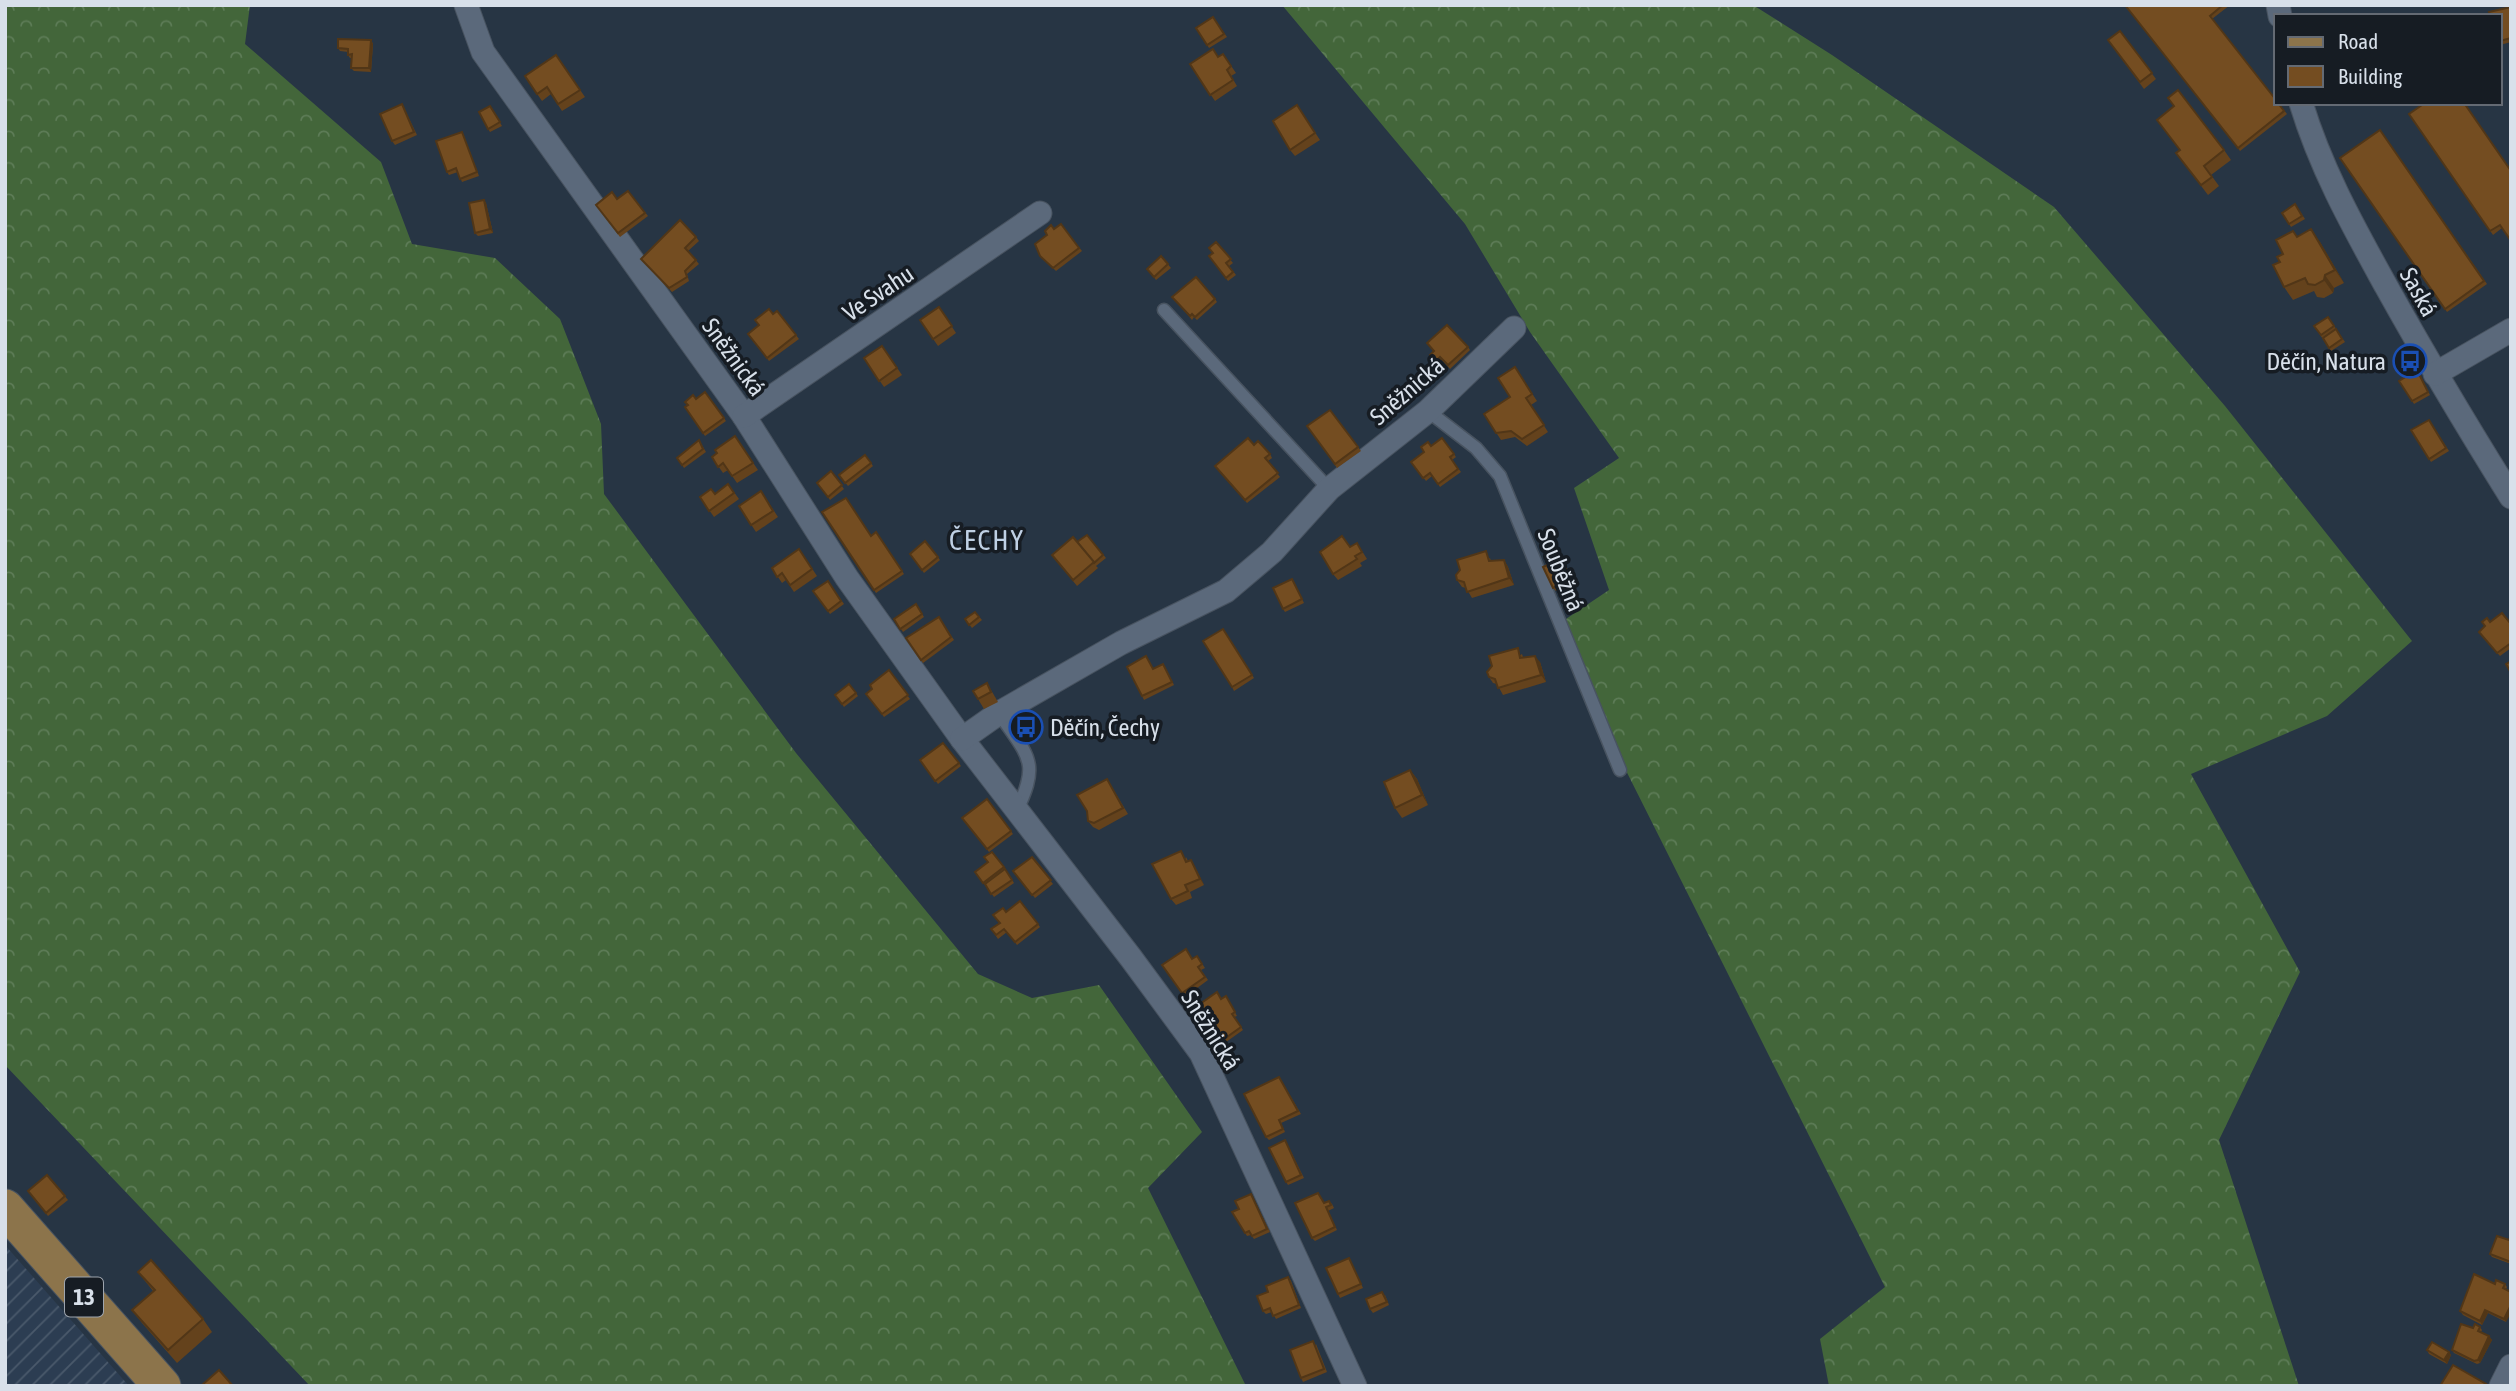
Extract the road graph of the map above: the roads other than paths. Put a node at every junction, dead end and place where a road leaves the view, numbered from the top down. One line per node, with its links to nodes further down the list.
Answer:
1 (466, 5): 9 (street, Sněžnická)
2 (2302, 105): 7 (street, Saská)
3 (1040, 214): 9 (street, Ve Svahu)
4 (1164, 310): 10 (lane)
5 (1514, 328): 8 (street, Sněžnická)
6 (2511, 330): 7 (street)
7 (2435, 374): 11 (street, Saská)
8 (1427, 411): 10 (street, Sněžnická); 14 (lane, Souběžná)
9 (744, 416): 13 (street, Sněžnická)
10 (1329, 489): 12 (street, Sněžnická)
11 (2511, 497)
12 (999, 713): 13 (street, Sněžnická); 15 (lane)
13 (962, 739): 15 (street, Sněžnická)
14 (1620, 771)
15 (1016, 813): 19 (street, Sněžnická)
16 (5, 1208): 18 (main road, 13)
17 (2511, 1366): 20 (street)
18 (162, 1386)
19 (1355, 1386)
20 (2501, 1386)

